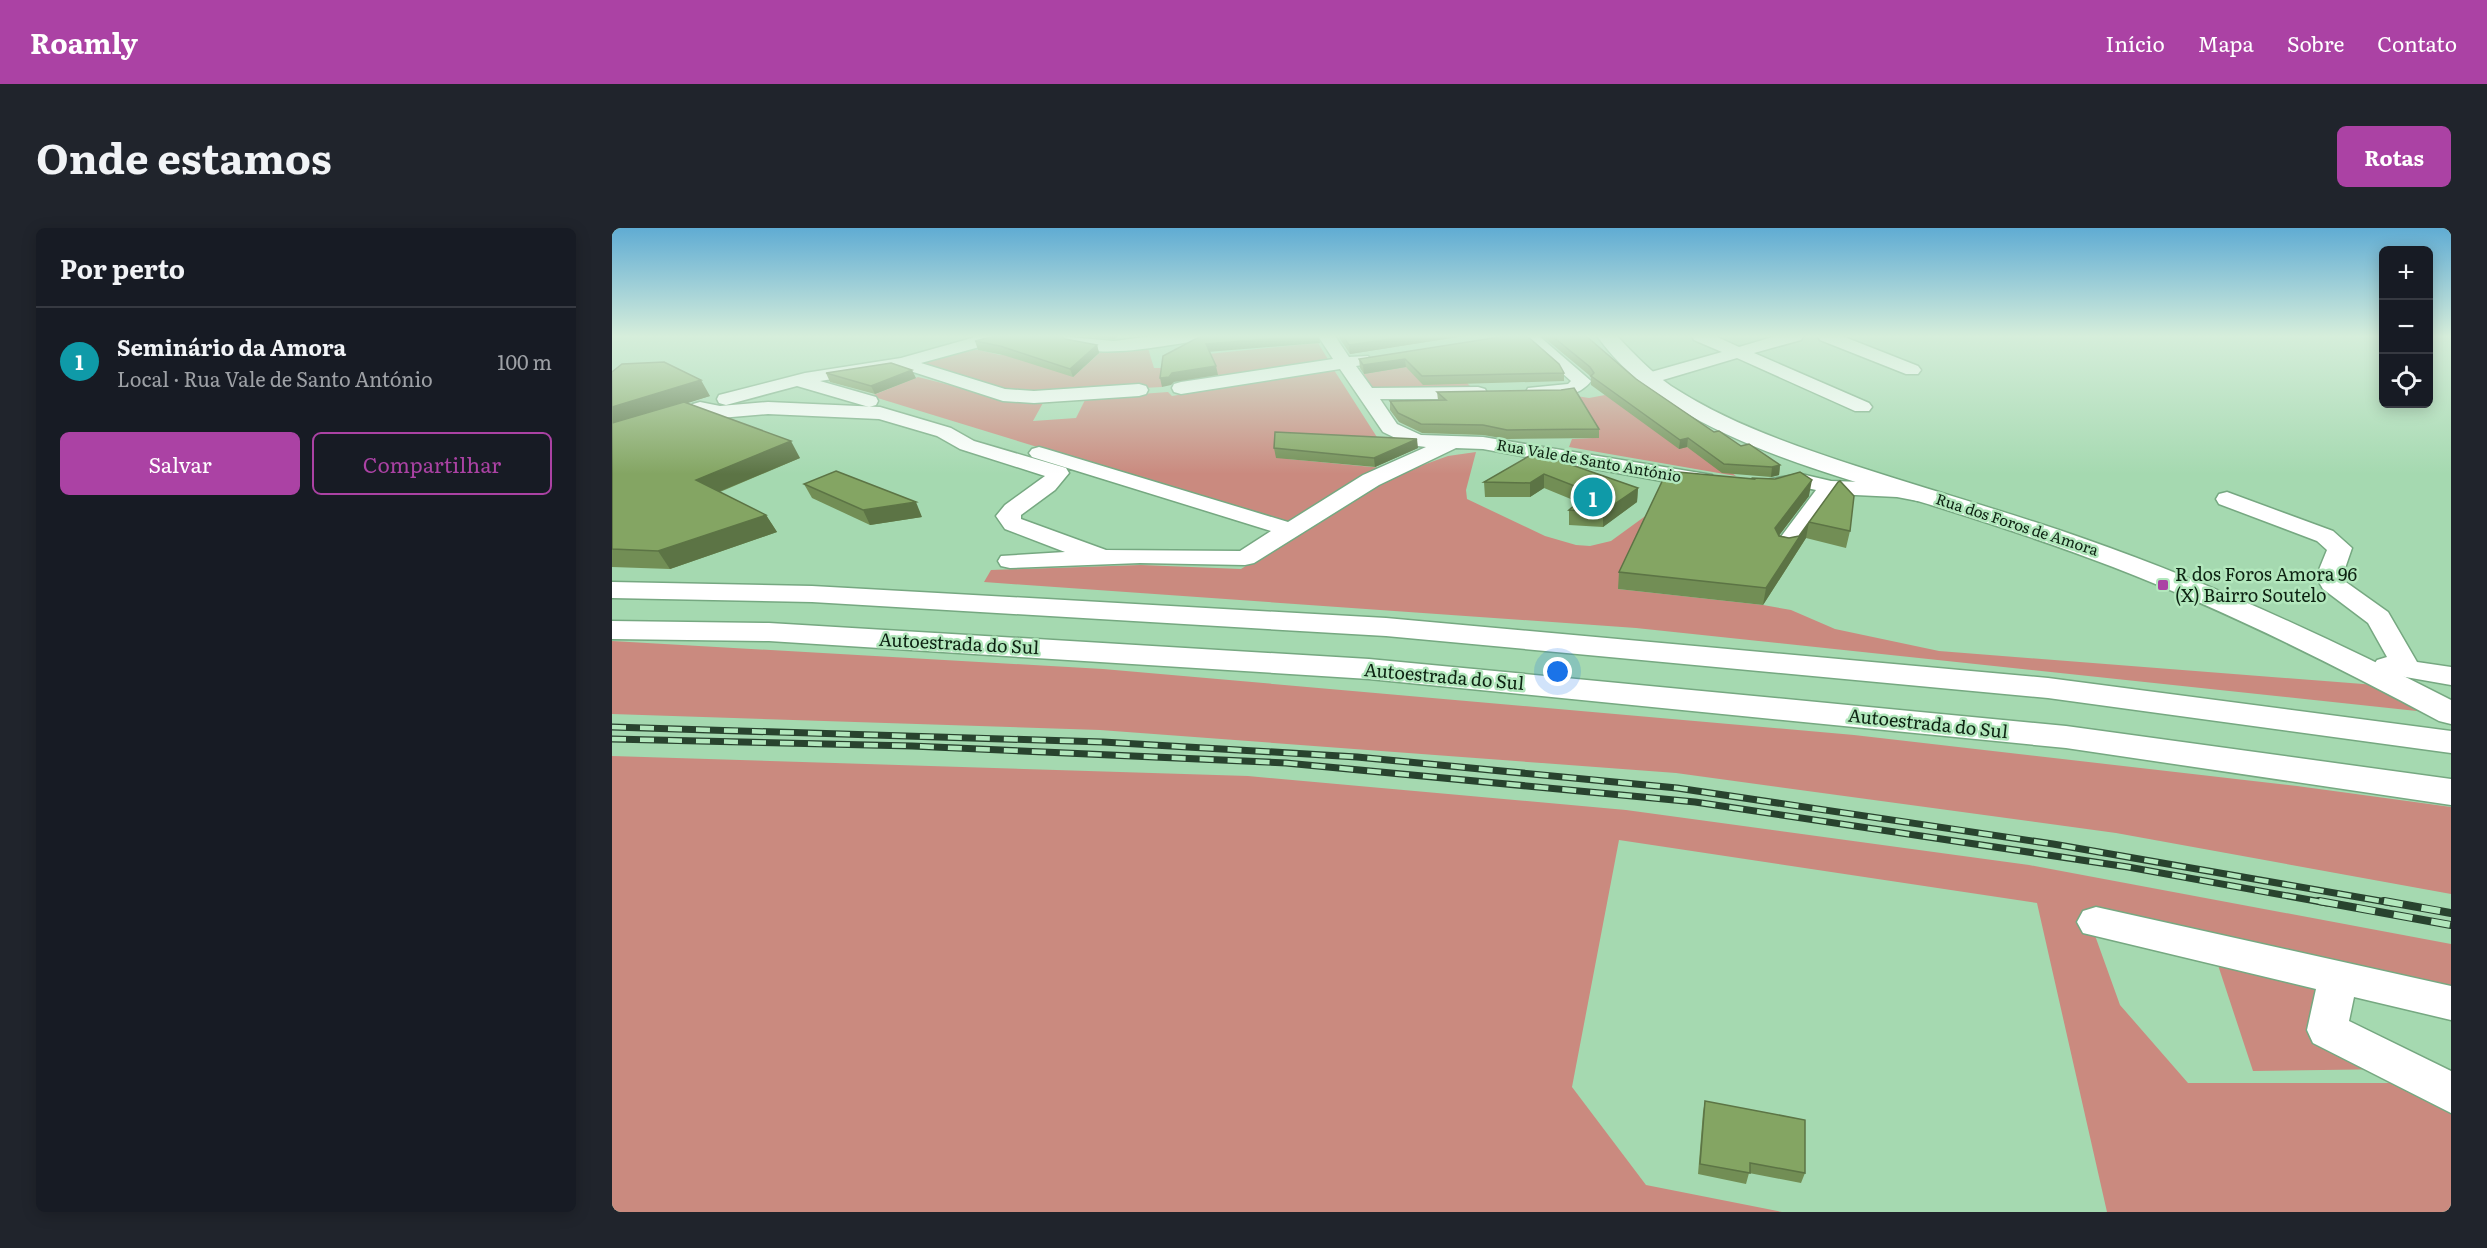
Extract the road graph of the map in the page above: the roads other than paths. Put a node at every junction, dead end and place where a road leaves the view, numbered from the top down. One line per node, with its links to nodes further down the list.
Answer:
1 (788, 382): 15 (street)
2 (803, 382): 23 (street)
3 (962, 382): 10 (street)
4 (1220, 382): 9 (street)
5 (1356, 382): 13 (street, Rua Vale de Santo António)
6 (1581, 382): 12 (street)
7 (1654, 382): 18 (main road, Rua dos Foros de Amora)
8 (1803, 382): 14 (street)
9 (1181, 388)
10 (1139, 390)
11 (1492, 392): 13 (street)
12 (1515, 392)
13 (1365, 394): 17 (street, Rua Vale de Santo António)
14 (1862, 407)
15 (700, 408): 16 (street); 25 (street)
16 (678, 415)
17 (1454, 442): 20 (street, Rua Vale de Santo António); 23 (street)
18 (1783, 448): 19 (main road, Rua dos Foros de Amora); 19 (street)
19 (1828, 476): 21 (street); 24 (street); 29 (main road, Rua dos Foros de Amora)
20 (1723, 483)
21 (1752, 485)
22 (2227, 499): 30 (street)
23 (1291, 530): 25 (street)
24 (1786, 546)
25 (1105, 558): 26 (street)
26 (1010, 561)
27 (612, 590): 33 (main road)
28 (612, 630): 34 (main road, Autoestrada do Sul)
29 (2346, 659): 30 (street); 32 (main road, Rua dos Foros de Amora)
30 (2407, 669): 31 (street)
31 (2451, 676)
32 (2444, 710)
33 (2451, 742)
34 (2451, 792)
35 (2096, 922): 36 (street)
36 (2338, 977): 37 (street); 38 (street)
37 (2451, 1003)
38 (2451, 1093)

